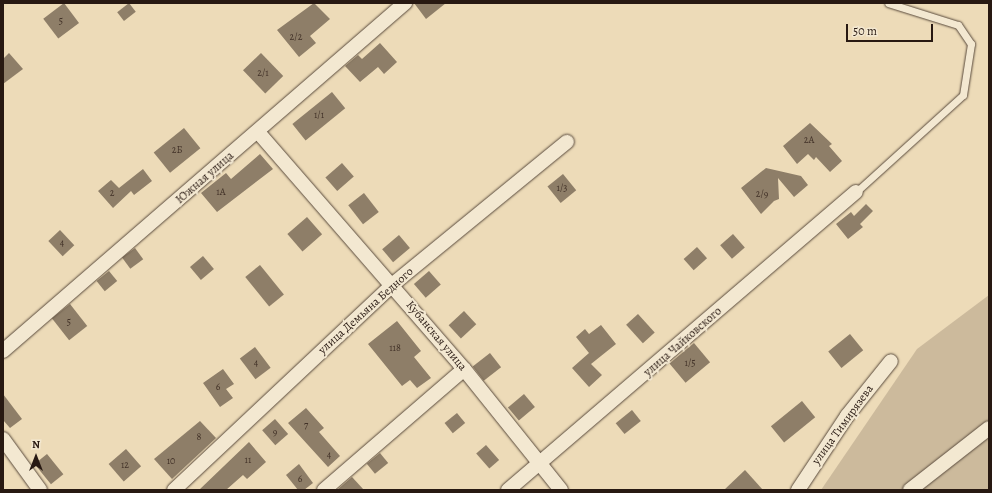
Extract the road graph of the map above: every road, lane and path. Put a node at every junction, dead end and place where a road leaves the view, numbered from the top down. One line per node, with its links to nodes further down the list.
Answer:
1 (405, 3): 3 (street, Южная улица)
2 (888, 3): 5 (lane)
3 (258, 132): 6 (street, Кубанская улица); 7 (street, Южная улица)
4 (567, 142): 6 (street, улица Демьяна Бедного)
5 (856, 192): 12 (street, улица Чайковского)
6 (392, 285): 9 (street, Кубанская улица); 14 (street, улица Демьяна Бедного)
7 (3, 352)
8 (890, 361): 18 (street, улица Тимирязева)
9 (464, 370): 12 (street, Кубанская улица); 15 (street)
10 (989, 428): 19 (street)
11 (3, 439): 13 (street)
12 (541, 464): 16 (street, улица Чайковского); 17 (street, Кубанская улица)
13 (40, 490)
14 (174, 490)
15 (324, 490)
16 (508, 490)
17 (561, 490)
18 (798, 490)
19 (910, 490)

